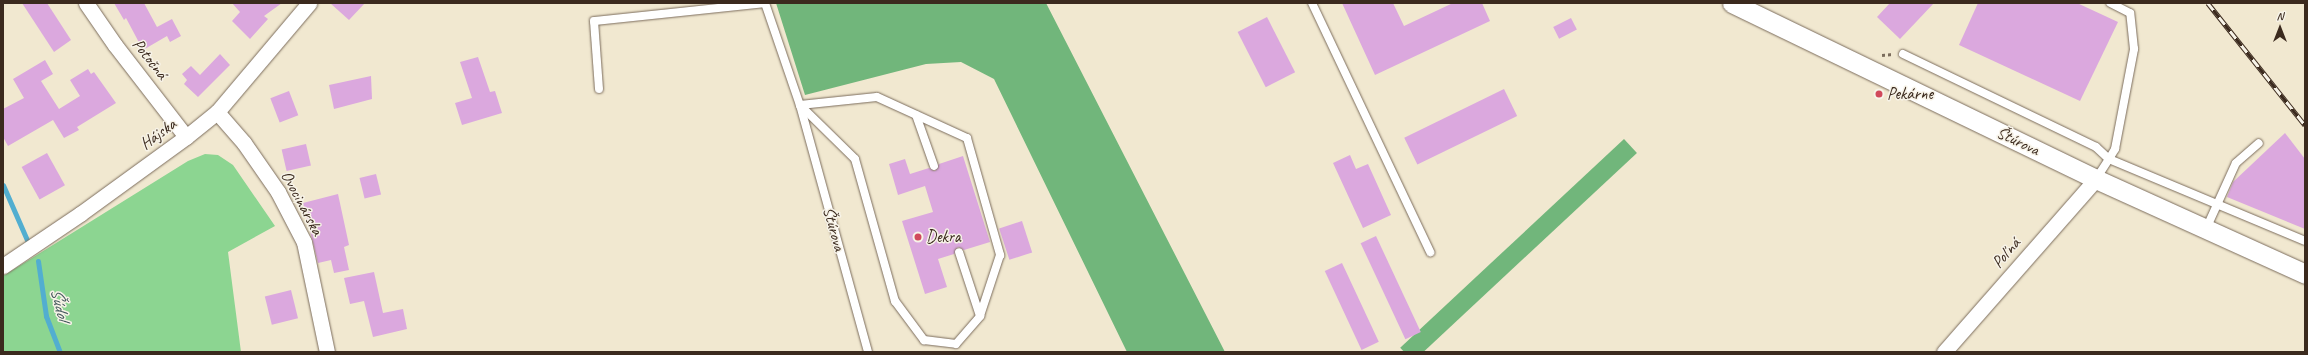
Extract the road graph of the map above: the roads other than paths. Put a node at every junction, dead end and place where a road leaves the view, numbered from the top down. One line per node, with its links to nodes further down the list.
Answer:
1 (86, 3): 12 (street, Potočná)
2 (309, 3): 10 (street, Hájska)
3 (764, 3): 8 (lane); 9 (lane, Štúrova)
4 (1312, 3): 21 (lane)
5 (1732, 3): 16 (street, Štúrova)
6 (2110, 3): 14 (lane)
7 (1903, 54): 14 (lane)
8 (599, 89)
9 (800, 105): 11 (lane); 24 (lane, Štúrova); 26 (lane, Štúrova)
10 (216, 112): 12 (street, Hájska); 25 (street, Ovocinárska)
11 (916, 115): 15 (lane); 24 (lane)
12 (186, 137): 22 (street, Hájska)
13 (2259, 143): 17 (lane)
14 (2109, 159): 16 (lane); 17 (lane)
15 (934, 166)
16 (2096, 179): 18 (street, Štúrova); 27 (street, Poľná)
17 (2217, 204): 18 (lane); 19 (lane)
18 (2206, 230): 23 (street, Štúrova)
19 (2305, 241)
20 (960, 252): 24 (lane)
21 (1430, 252)
22 (3, 266)
23 (2305, 274)
24 (980, 316)
25 (327, 352)
26 (868, 352)
27 (1944, 352)

